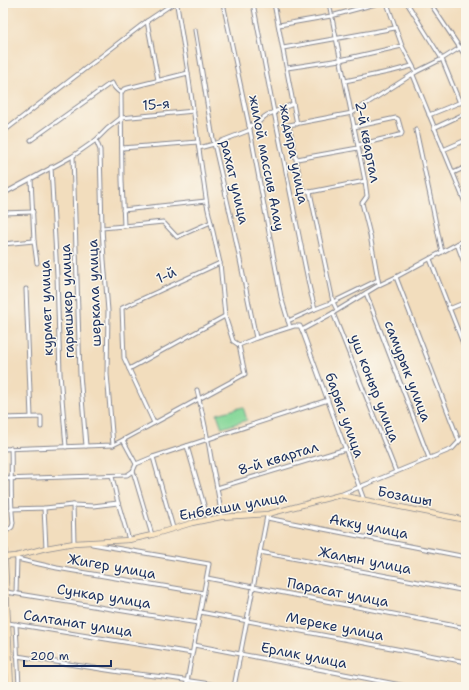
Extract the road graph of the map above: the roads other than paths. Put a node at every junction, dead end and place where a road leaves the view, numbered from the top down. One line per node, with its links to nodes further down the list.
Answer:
1 (223, 3): 42 (street, жилой массив Алау)
2 (253, 3): 35 (street, жадыра улица)
3 (286, 3): 10 (street)
4 (329, 3): 11 (street, 2-й квартал)
5 (379, 3): 11 (street)
6 (387, 3): 14 (street)
7 (407, 3): 22 (street)
8 (430, 3): 20 (street)
9 (175, 4): 12 (street); 26 (street)
10 (275, 4): 13 (street)
11 (331, 16): 13 (street); 16 (street, 2-й квартал)
12 (147, 21): 28 (street); 45 (street)
13 (279, 25): 19 (street)
14 (395, 28): 16 (street); 18 (street)
15 (195, 30): 50 (street, рахат улица)
16 (336, 39): 19 (street); 23 (street, 2-й квартал)
17 (466, 44): 20 (street)
18 (402, 46): 23 (street); 24 (street)
19 (283, 48): 25 (street)
20 (460, 48): 21 (street); 22 (street)
21 (466, 57)
22 (442, 59): 27 (street); 32 (street)
23 (340, 60): 25 (street); 29 (street, 2-й квартал)
24 (412, 66): 27 (street); 29 (street)
25 (287, 68): 33 (street)
26 (188, 73): 28 (street); 34 (street)
27 (415, 73): 36 (street); 38 (street)
28 (158, 80): 30 (street)
29 (345, 81): 36 (street, 2-й квартал)
30 (121, 93): 39 (street); 46 (street)
31 (466, 100): 32 (street)
32 (460, 102): 38 (street)
33 (293, 104): 35 (street); 40 (street)
34 (194, 111): 39 (street, 15-я); 49 (street)
35 (274, 112): 42 (street); 89 (street, жадыра улица)
36 (352, 113): 40 (street); 41 (street, 2-й квартал)
37 (466, 113): 43 (street)
38 (429, 115): 43 (street)
39 (121, 118): 47 (street); 52 (street)
40 (297, 124): 56 (street)
41 (354, 127): 51 (street, 2-й квартал); 51 (street)
42 (249, 128): 50 (street); 93 (street, жилой массив Алау)
43 (434, 128): 54 (street)
44 (416, 130): 77 (street)
45 (3, 132)
46 (31, 140)
47 (96, 140): 55 (street); 72 (street, шеркала улица)
48 (466, 140): 54 (street)
49 (198, 142): 52 (street); 53 (street)
50 (214, 144): 53 (street); 96 (street, рахат улица)
51 (358, 146): 56 (street); 61 (street, 2-й квартал)
52 (122, 148): 67 (street)
53 (199, 148): 65 (street)
54 (443, 150): 59 (street)
55 (73, 156): 58 (street); 112 (street, гарышкер улица)
56 (297, 159): 62 (street)
57 (466, 167): 59 (street)
58 (51, 168): 60 (street); 114 (street, курмет улица)
59 (453, 173): 64 (street)
60 (31, 179): 63 (street); 68 (street)
61 (365, 182): 62 (street); 83 (street, 2-й квартал)
62 (310, 192): 87 (street, уш коныр улица)
63 (3, 194)
64 (464, 196): 66 (street)
65 (206, 201): 67 (street); 70 (street)
66 (466, 205)
67 (123, 210): 71 (street)
68 (33, 212): 69 (street); 74 (street)
69 (3, 213)
70 (210, 222): 71 (street); 80 (street)
71 (124, 226): 72 (street)
72 (102, 228): 111 (street, шеркала улица)
73 (466, 239): 76 (street)
74 (34, 241): 75 (street); 79 (street)
75 (3, 244)
76 (457, 244): 77 (street); 81 (street)
77 (442, 252): 78 (street)
78 (430, 259): 82 (street); 90 (street)
79 (37, 263)
80 (220, 263): 92 (street); 99 (street, 1-й)
81 (466, 268)
82 (396, 277): 84 (street); 110 (street)
83 (378, 280): 84 (street, 2-й квартал); 87 (street)
84 (379, 285): 86 (street)
85 (26, 289): 103 (street)
86 (366, 293): 91 (street); 119 (street, самурык улица)
87 (333, 302): 89 (street); 91 (street, уш коныр улица)
88 (466, 302): 90 (street)
89 (315, 309): 93 (street)
90 (449, 309): 98 (street)
91 (335, 312): 95 (street); 122 (street, уш коныр улица)
92 (225, 316): 97 (street); 99 (street)
93 (288, 321): 94 (street, жилой массив Алау)
94 (290, 328): 95 (street); 96 (street)
95 (301, 328): 102 (street, барыс улица)
96 (256, 338): 97 (street)
97 (238, 345): 101 (street)
98 (466, 351)
99 (129, 369): 105 (street)
100 (196, 390): 101 (street)
101 (199, 398): 105 (street); 108 (street)
102 (328, 400): 108 (street); 117 (street, барыс улица)
103 (31, 417): 104 (street); 106 (street)
104 (3, 418)
105 (154, 423): 109 (street)
106 (42, 427)
107 (466, 434): 110 (street)
108 (208, 439): 113 (street); 127 (street)
109 (123, 440): 111 (street); 120 (street)
110 (459, 441): 119 (street)
111 (113, 445): 112 (street)
112 (86, 446): 114 (street)
113 (187, 446): 118 (street); 137 (street)
114 (66, 447): 116 (street)
115 (3, 448): 116 (street)
116 (11, 448): 125 (street)
117 (346, 449): 126 (street, барыс улица); 127 (street, 8-й квартал)
118 (153, 457): 120 (street); 139 (street)
119 (429, 458): 122 (street)
120 (136, 464): 121 (street)
121 (133, 471): 123 (street); 141 (street)
122 (396, 472): 126 (street)
123 (112, 476): 125 (street); 130 (street)
124 (3, 479): 125 (street)
125 (12, 479): 133 (street)
126 (360, 487): 128 (street); 129 (street, барыс улица)
127 (217, 488): 135 (street)
128 (340, 495): 129 (street, Бозашы); 134 (street, Енбекши улица)
129 (364, 500): 138 (street, Бозашы)
130 (118, 503): 131 (street); 142 (street)
131 (73, 505): 132 (street); 144 (street)
132 (44, 508): 133 (street); 145 (street)
133 (11, 509): 140 (street)
134 (267, 516): 135 (street, Енбекши улица); 146 (street); 147 (street, Акку улица)
135 (221, 517): 137 (street, Енбекши улица)
136 (3, 519): 140 (street)
137 (208, 519): 139 (street, Енбекши улица)
138 (466, 520)
139 (173, 528): 141 (street, Енбекши улица)
140 (4, 533): 148 (street)
141 (152, 535): 142 (street, Енбекши улица)
142 (129, 540): 143 (street, Енбекши улица)
143 (82, 542): 144 (street, Енбекши улица); 151 (street, Енбекши улица)
144 (74, 543): 145 (street, Енбекши улица)
145 (46, 548): 149 (street, Енбекши улица)
146 (260, 552): 152 (street); 153 (street, Жалын улица)
147 (466, 556)
148 (5, 557): 149 (street, Енбекши улица); 150 (street)
149 (17, 557): 155 (street, Жигер улица); 156 (street)
150 (4, 578): 154 (street)
151 (206, 578): 152 (street, Парасат улица); 155 (street)
152 (254, 587): 158 (street); 162 (street, Парасат улица)
153 (466, 591)
154 (6, 592): 156 (street, Сункар улица); 159 (street)
155 (204, 592): 157 (street)
156 (16, 593): 160 (street, Сункар улица)
157 (200, 612): 158 (street, Мереке улица); 160 (street)
158 (247, 621): 165 (street); 167 (street, Мереке улица)
159 (6, 623): 161 (street, Салтанат улица); 168 (street)
160 (198, 623): 163 (street)
161 (16, 624): 164 (street, Салтанат улица); 166 (street)
162 (466, 628)
163 (194, 645): 164 (street); 165 (street, Ерлик улица)
164 (192, 653): 170 (street)
165 (241, 654): 175 (street); 176 (street, Ерлик улица)
166 (17, 656): 170 (street); 172 (street)
167 (466, 662)
168 (10, 664): 169 (street); 171 (street)
169 (3, 666)
170 (187, 680): 173 (street); 174 (street)
171 (11, 687)
172 (18, 687)
173 (186, 687)
174 (230, 687)
175 (234, 687)
176 (411, 687)

